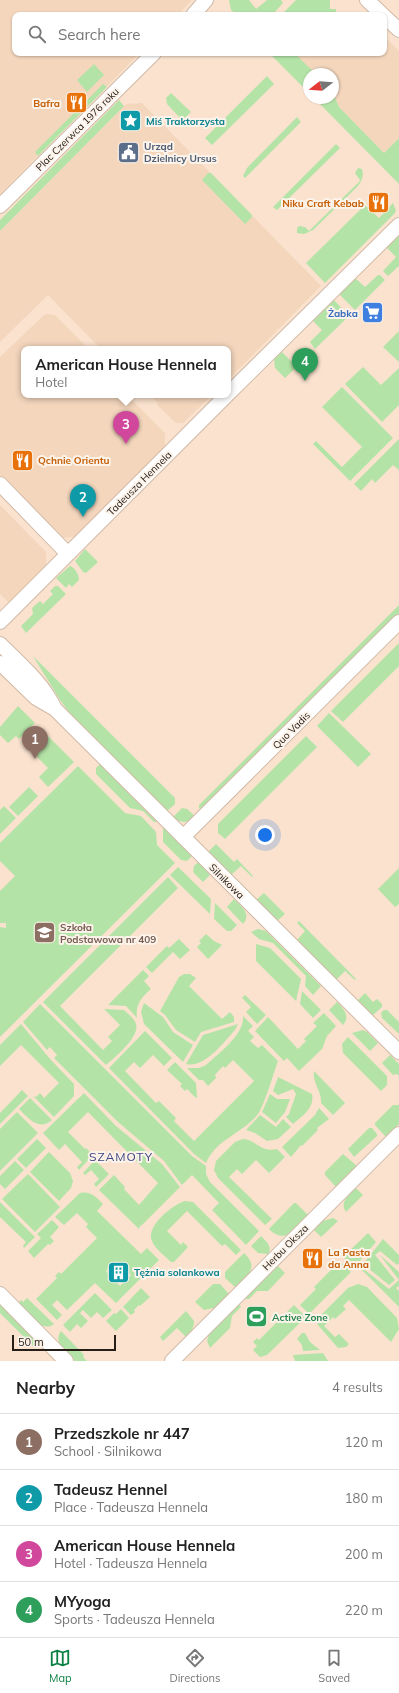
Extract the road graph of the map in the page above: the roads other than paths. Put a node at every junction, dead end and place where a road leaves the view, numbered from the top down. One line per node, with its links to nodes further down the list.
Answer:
1 (367, 0): 4 (street)
2 (205, 1): 3 (street)
3 (196, 12)
4 (381, 12)
5 (387, 18): 6 (street)
6 (399, 30)
7 (151, 56): 8 (street, Plac Czerwca 1976 roku)
8 (0, 206)
9 (399, 225): 10 (street, Tadeusza Hennela)
10 (231, 392)
11 (225, 398): 13 (street, Tadeusza Hennela)
12 (0, 484): 13 (street)
13 (68, 554): 14 (street, Tadeusza Hennela)
14 (0, 622)
15 (399, 622): 19 (street, Quo Vadis)
16 (0, 644): 18 (street, Silnikowa)
17 (0, 663): 18 (street, Silnikowa)
18 (55, 709): 19 (street, Silnikowa)
19 (184, 838): 20 (street, Silnikowa)
20 (399, 1052)
21 (399, 1134): 24 (street, Herbu Oksza)
22 (0, 1294): 23 (street)
23 (66, 1361)
24 (172, 1361)

